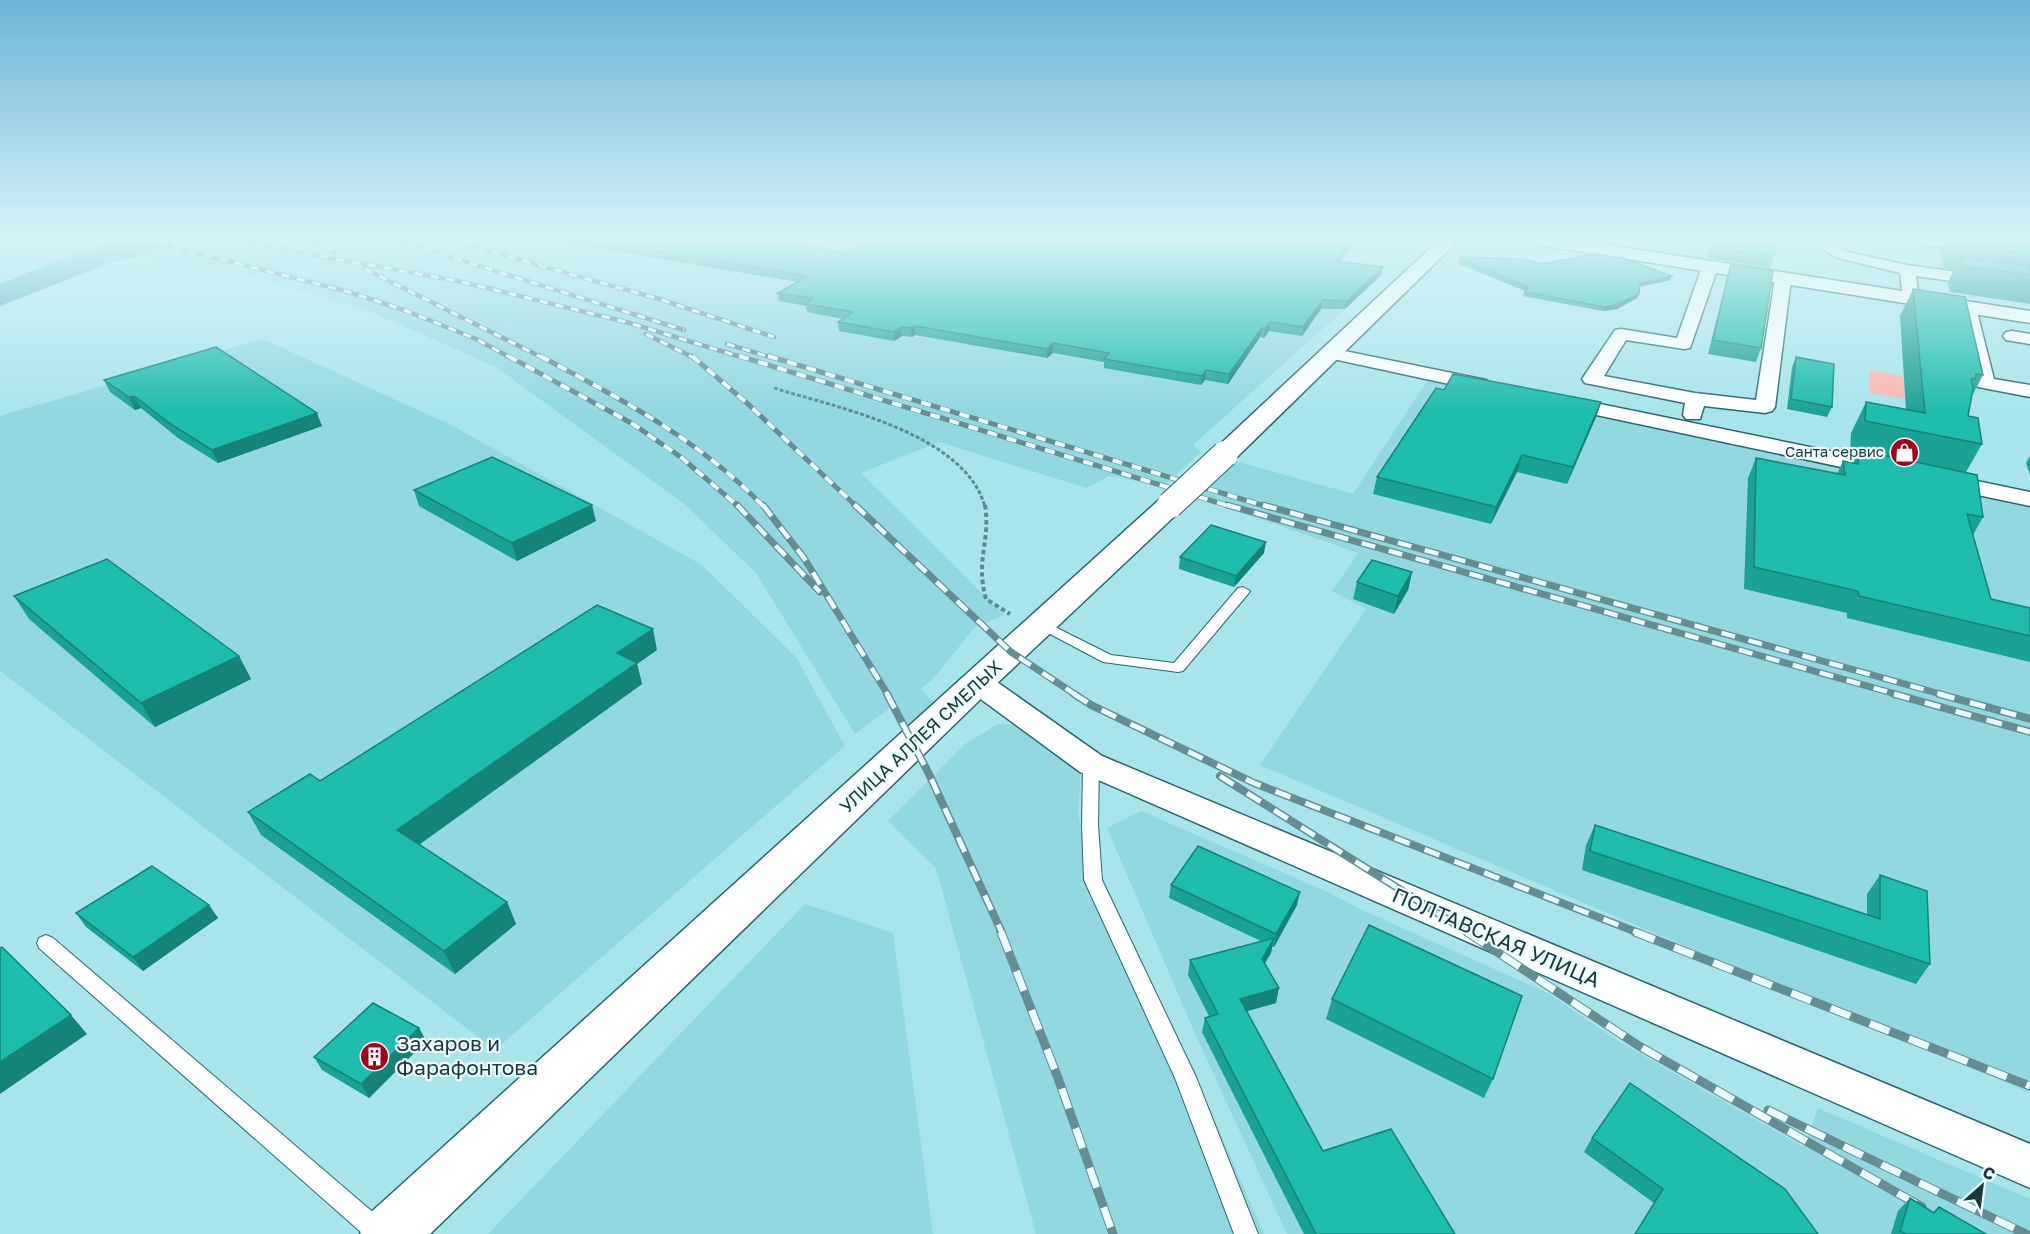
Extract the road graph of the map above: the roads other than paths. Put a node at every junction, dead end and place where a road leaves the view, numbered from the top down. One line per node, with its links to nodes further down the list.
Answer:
1 (1390, 297): 8 (main road, УЛИЦА АЛЛЕЯ СМЕЛЫХ)
2 (1700, 297): 12 (street)
3 (1781, 297): 12 (street)
4 (1901, 297): 5 (main road)
5 (1911, 298): 6 (main road)
6 (1968, 308): 7 (main road); 10 (street)
7 (2030, 317)
8 (1330, 353): 9 (street); 16 (main road, УЛИЦА АЛЛЕЯ СМЕЛЫХ, bridge)
9 (1505, 390)
10 (2030, 391)
11 (1540, 397): 13 (street)
12 (1695, 399): 13 (street)
13 (1691, 429): 14 (street)
14 (2030, 499)
15 (1243, 591): 16 (lane)
16 (1040, 625): 17 (main road, УЛИЦА АЛЛЕЯ СМЕЛЫХ)
17 (977, 682): 18 (street, ПОЛТАВСКАЯ УЛИЦА); 22 (main road, УЛИЦА АЛЛЕЯ СМЕЛЫХ)
18 (1091, 764): 20 (street, ПОЛТАВСКАЯ УЛИЦА); 23 (lane)
19 (46, 943): 21 (lane)
20 (2030, 1166)
21 (381, 1234)
22 (389, 1234)
23 (1246, 1234)

